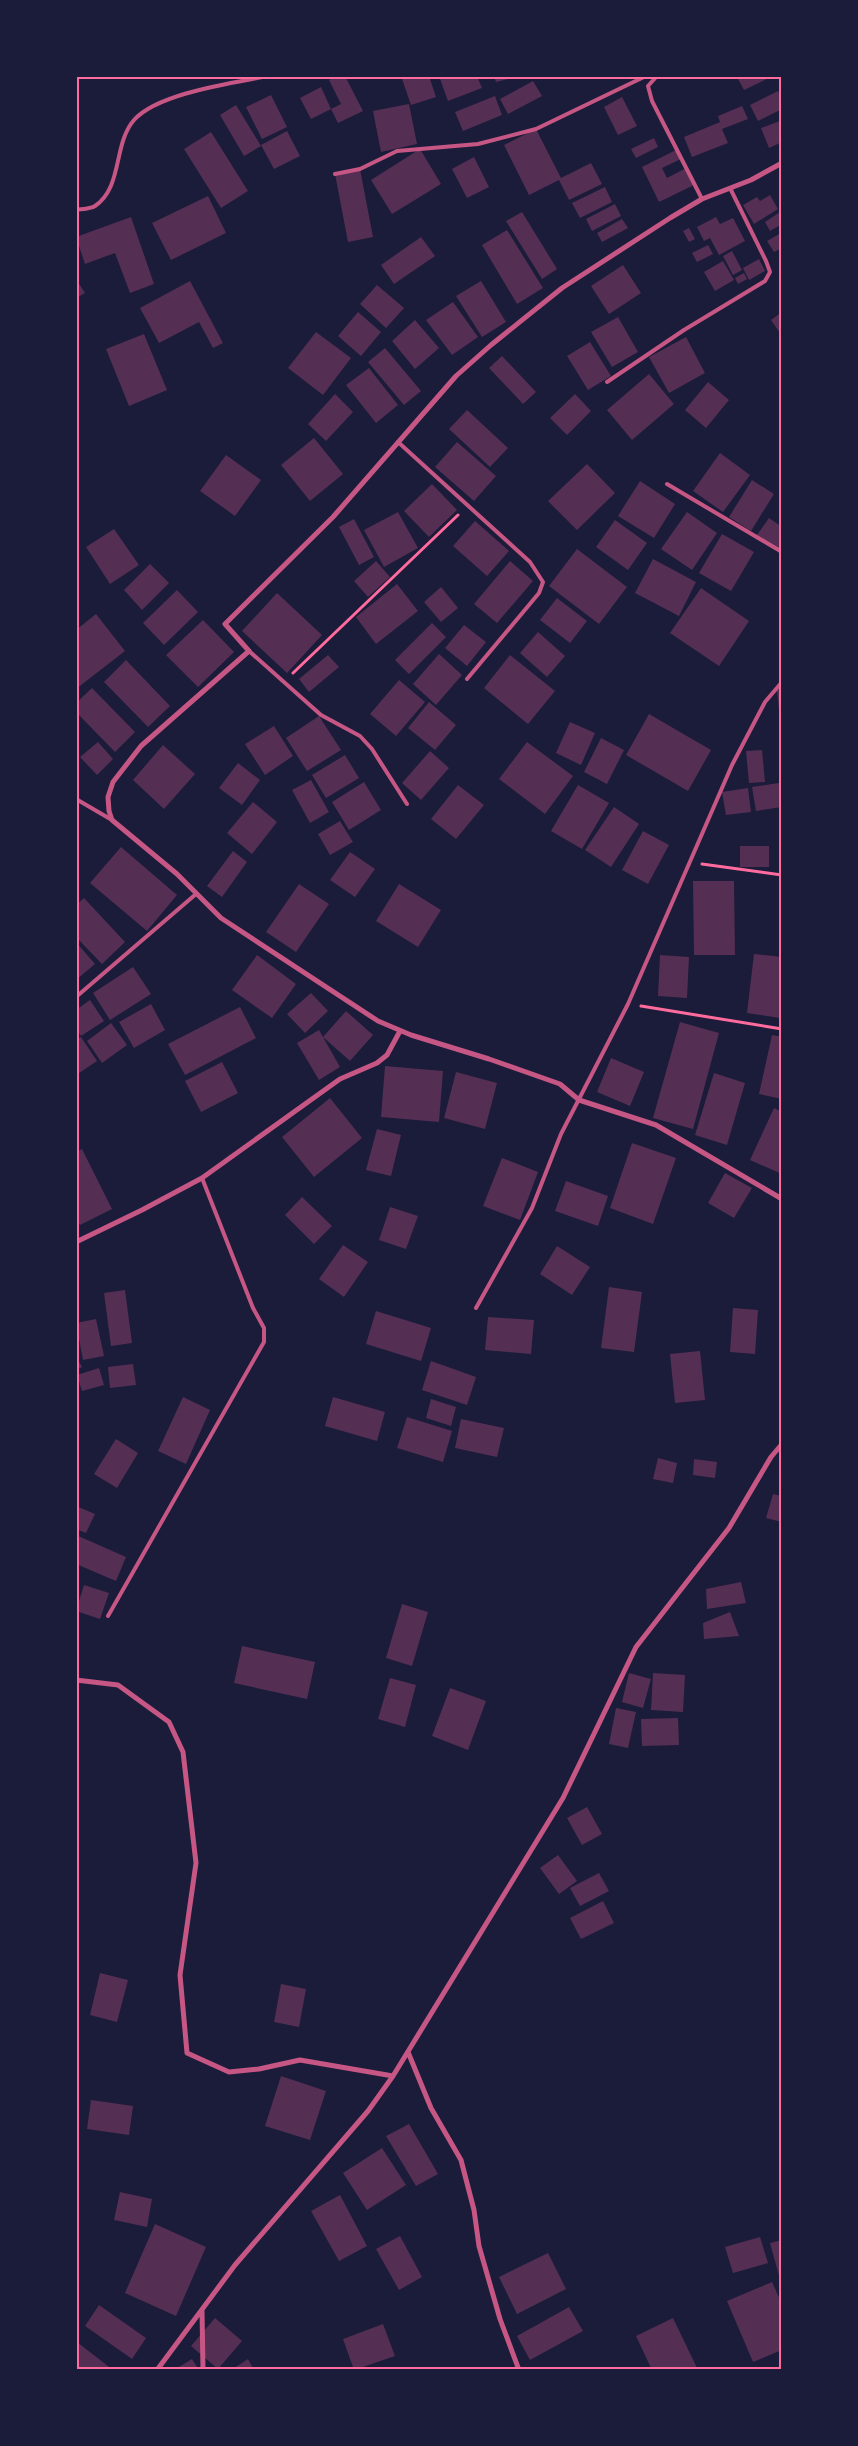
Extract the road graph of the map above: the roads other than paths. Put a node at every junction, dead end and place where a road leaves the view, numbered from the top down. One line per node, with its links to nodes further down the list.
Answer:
1 (268, 76): 8 (lane)
2 (646, 76): 5 (lane)
3 (657, 76): 7 (lane)
4 (782, 163): 6 (street)
5 (335, 174)
6 (730, 188): 7 (street); 9 (lane)
7 (702, 199): 10 (street)
8 (76, 210)
9 (608, 382)
10 (398, 442): 13 (street); 14 (lane)
11 (667, 484): 12 (lane)
12 (782, 552)
13 (249, 651): 17 (lane); 18 (street)
14 (467, 680)
15 (782, 682): 22 (lane)
16 (76, 799): 18 (lane)
17 (407, 804)
18 (112, 820): 19 (street)
19 (196, 894): 20 (lane); 21 (street)
20 (76, 997)
21 (400, 1031): 22 (street); 23 (street)
22 (578, 1100): 24 (street); 26 (lane)
23 (202, 1178): 25 (street); 28 (lane)
24 (782, 1199)
25 (76, 1242)
26 (476, 1308)
27 (782, 1444): 30 (street)
28 (108, 1616)
29 (76, 1680): 31 (street)
30 (408, 2052): 31 (street); 35 (street)
31 (393, 2076): 32 (street)
32 (202, 2309): 33 (street); 34 (street)
33 (157, 2370)
34 (203, 2370)
35 (519, 2370)

